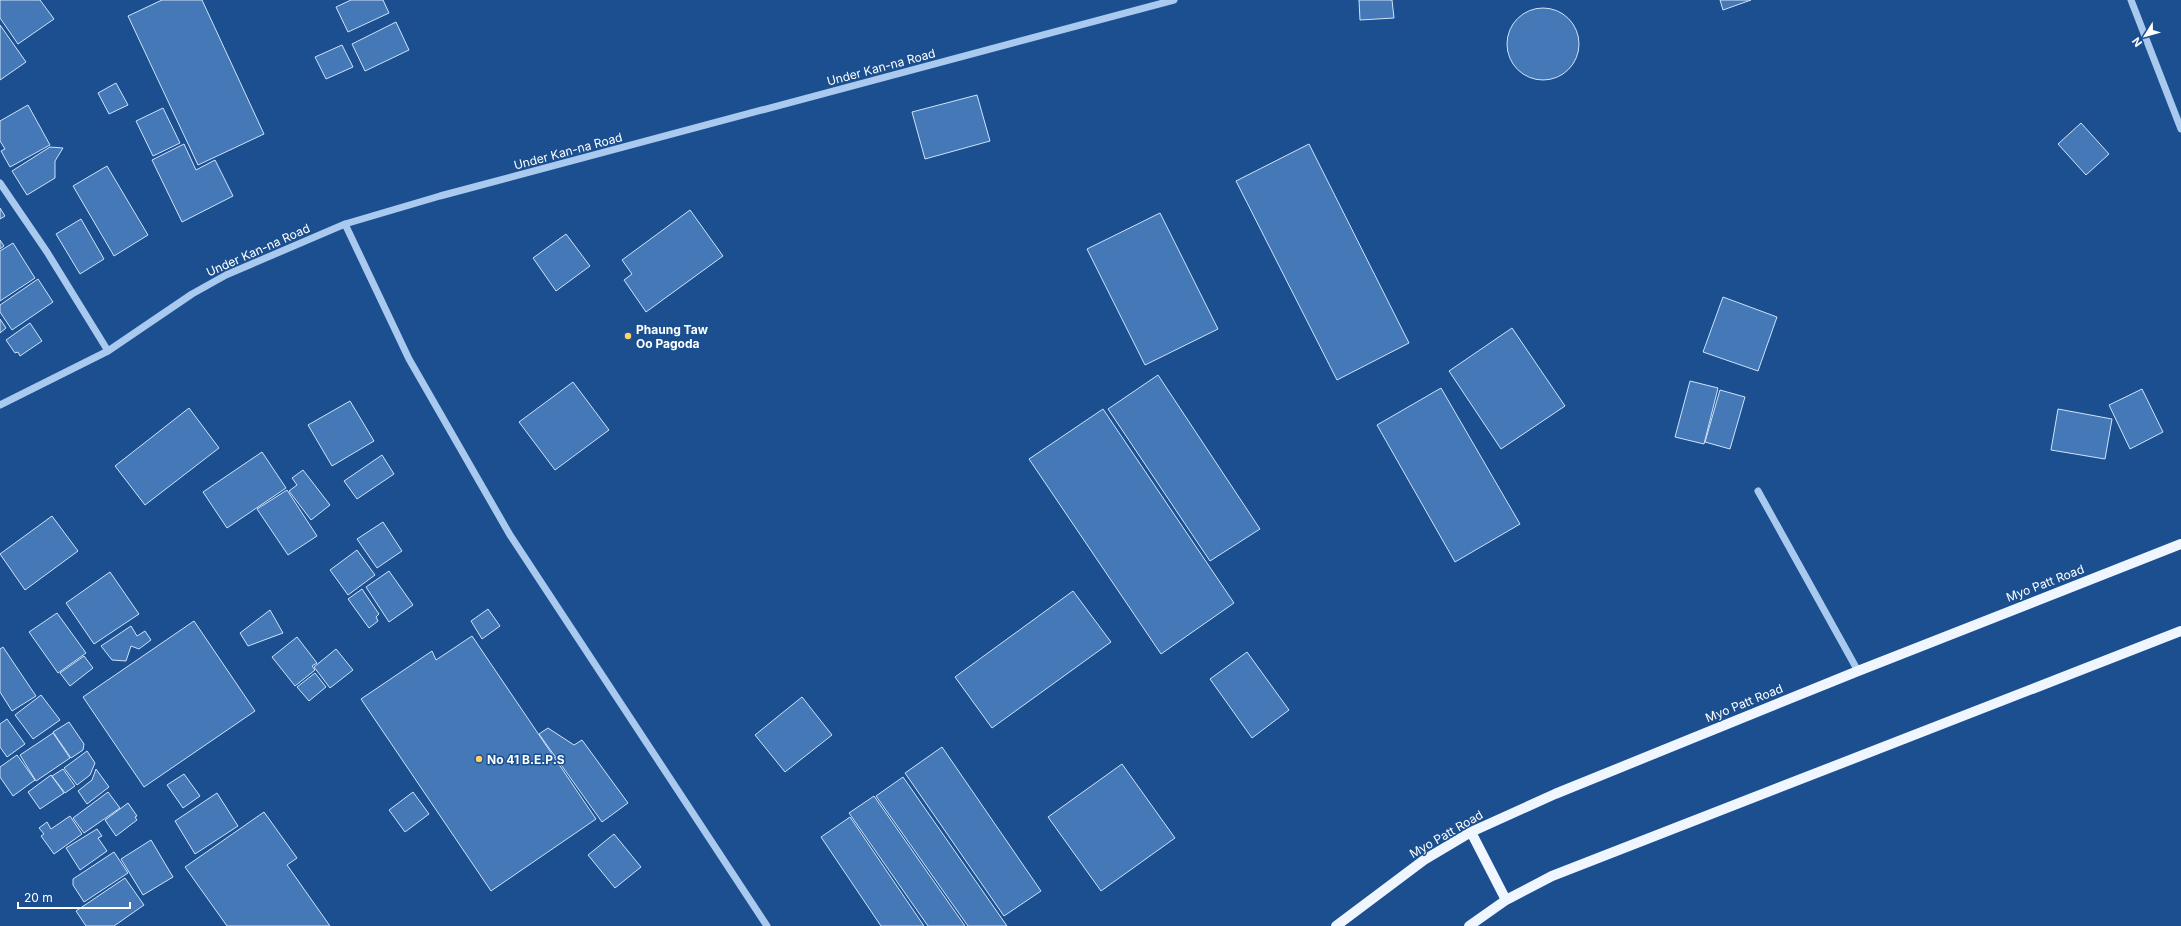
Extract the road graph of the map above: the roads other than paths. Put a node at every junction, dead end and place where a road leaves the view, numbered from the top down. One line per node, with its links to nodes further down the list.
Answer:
1 (1174, 0): 5 (street, Under Kan-na Road)
2 (2131, 0): 3 (street)
3 (2181, 129)
4 (0, 183): 6 (street)
5 (345, 224): 6 (street, Under Kan-na Road); 14 (street)
6 (108, 350): 7 (street, Under Kan-na Road)
7 (0, 405)
8 (1758, 490): 11 (street)
9 (2181, 544): 11 (main road, Myo Patt Road)
10 (2181, 631): 13 (main road)
11 (1858, 671): 12 (main road, Myo Patt Road)
12 (1471, 832): 13 (main road); 15 (main road, Myo Patt Road)
13 (1506, 900): 16 (main road)
14 (767, 926)
15 (1336, 926)
16 (1469, 926)

